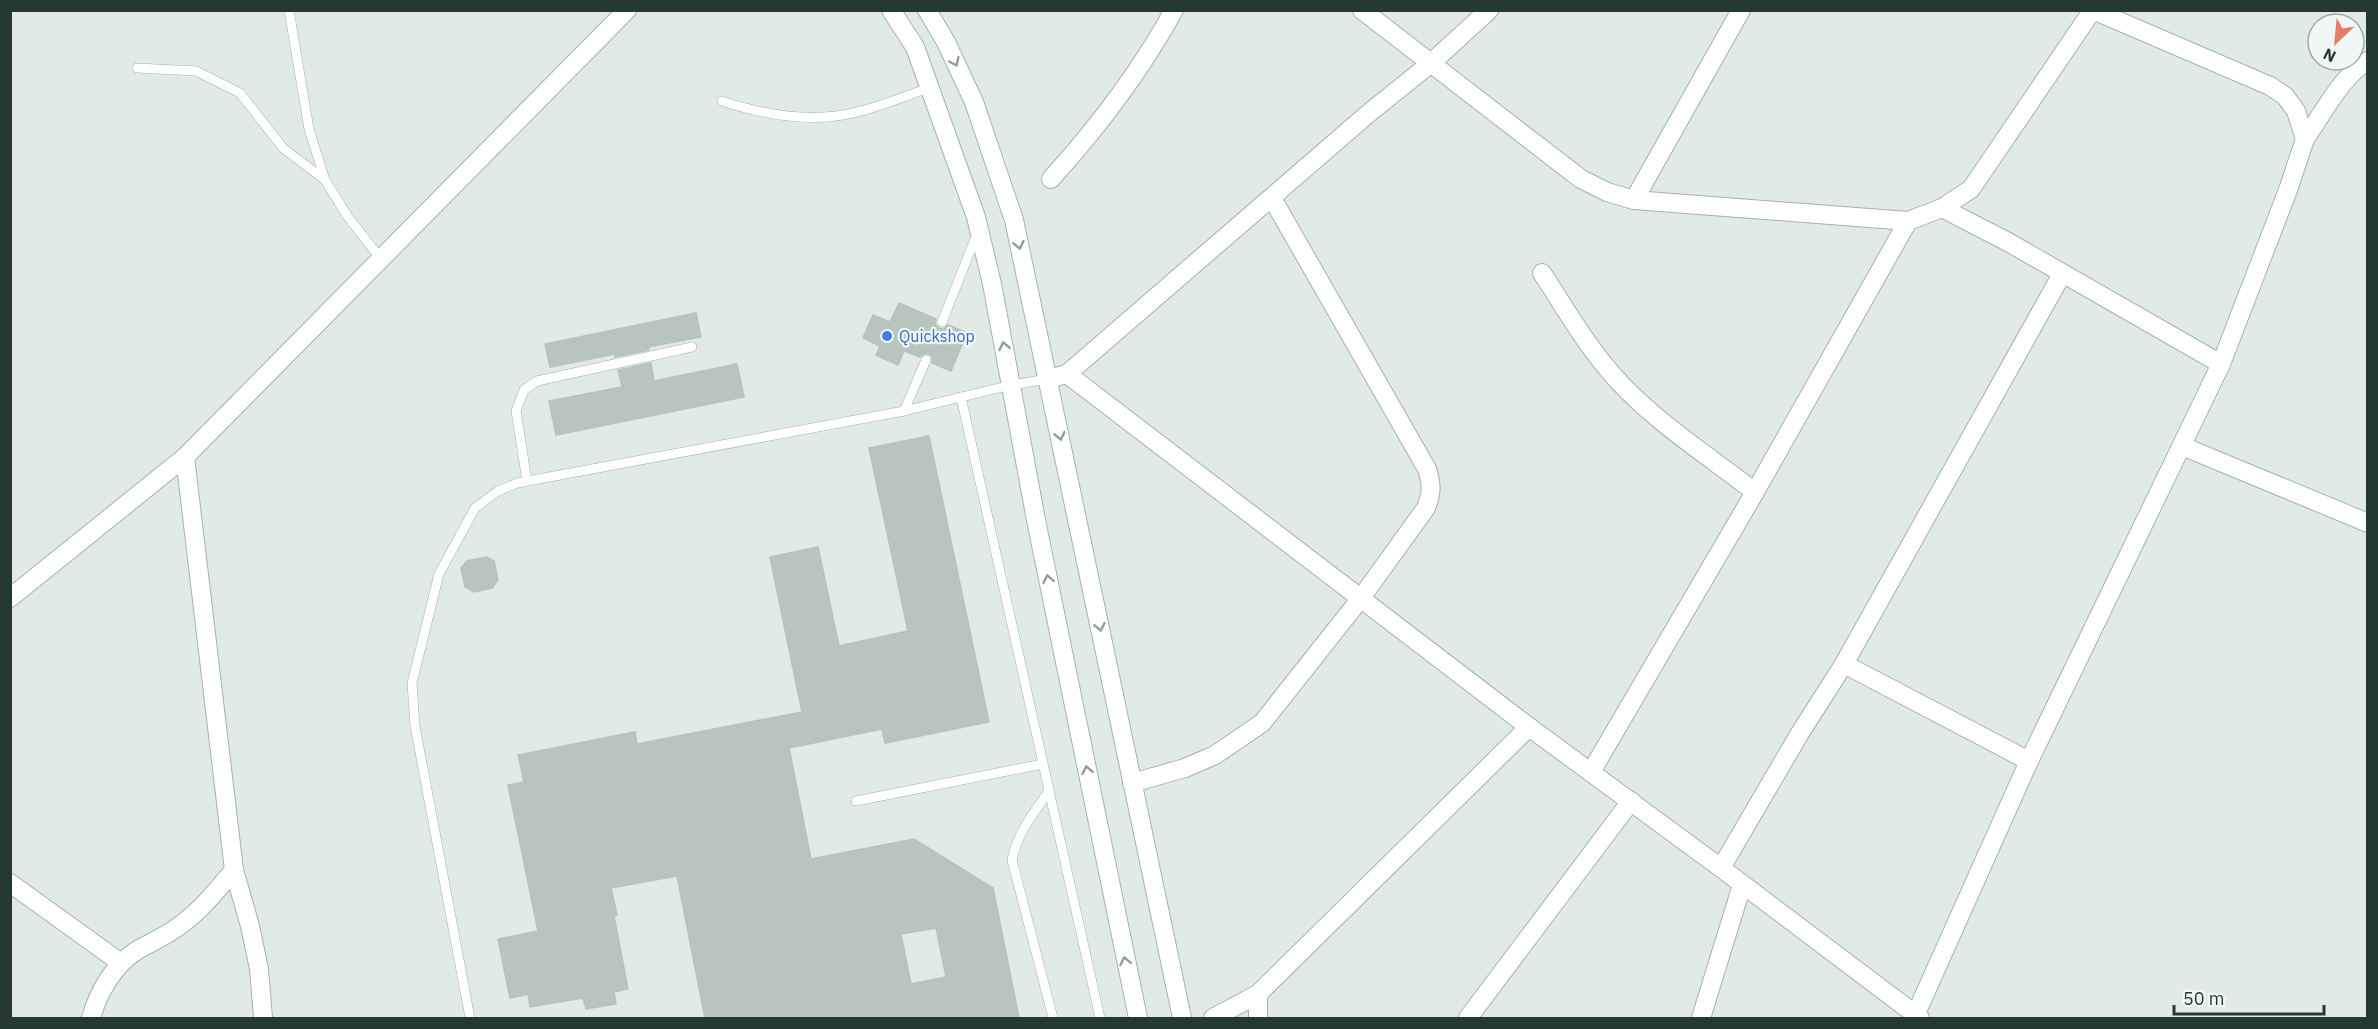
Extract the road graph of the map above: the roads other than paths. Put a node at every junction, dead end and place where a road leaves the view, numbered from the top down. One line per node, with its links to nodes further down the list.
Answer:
1 (289, 10): 17 (lane)
2 (627, 10): 23 (street)
3 (891, 10): 13 (street)
4 (927, 10): 31 (street, one-way to 31)
5 (1174, 10): 16 (street)
6 (1362, 10): 11 (street)
7 (1489, 10): 11 (street)
8 (1740, 11): 19 (street)
9 (2092, 11): 15 (street); 20 (street)
10 (2367, 61): 15 (street)
11 (1430, 64): 18 (street); 19 (street)
12 (137, 68): 17 (lane)
13 (929, 88): 14 (lane); 22 (street)
14 (722, 101)
15 (2305, 139): 29 (street)
16 (1051, 179)
17 (325, 180): 23 (lane)
18 (1272, 198): 30 (street); 41 (street)
19 (1634, 200): 21 (street)
20 (1942, 208): 21 (street); 25 (street)
21 (1908, 220): 38 (street)
22 (979, 229): 26 (lane); 32 (street, one-way to 22)
23 (381, 260): 36 (street)
24 (1542, 273): 38 (street)
25 (2062, 274): 29 (street); 42 (street)
26 (942, 322)
27 (692, 347): 37 (lane)
28 (926, 360): 34 (lane)
29 (2221, 364): 35 (street)
30 (1067, 374): 31 (street); 41 (street)
31 (1048, 379): 32 (lane); 47 (street, one-way to 47)
32 (1011, 385): 33 (lane); 63 (street, one-way to 32)
33 (961, 397): 34 (lane); 45 (lane)
34 (904, 411): 37 (lane)
35 (2182, 446): 39 (street); 44 (street)
36 (185, 457): 40 (street); 52 (street)
37 (527, 481): 60 (lane)
38 (1755, 492): 46 (street)
39 (2367, 523)
40 (10, 598)
41 (1361, 598): 43 (street); 47 (street)
42 (1844, 664): 44 (street); 51 (street)
43 (1529, 727): 46 (street); 56 (street)
44 (2029, 761): 57 (street)
45 (1043, 764): 48 (lane); 49 (lane)
46 (1591, 772): 50 (street)
47 (1132, 783): 64 (street)
48 (1049, 791): 61 (lane); 62 (lane)
49 (856, 801)
50 (1631, 801): 51 (street); 67 (street)
51 (1721, 868): 54 (street)
52 (234, 870): 55 (street); 59 (street)
53 (10, 883): 55 (street)
54 (1742, 885): 57 (street); 68 (street)
55 (121, 963): 58 (street)
56 (1258, 994): 65 (street); 66 (street)
57 (1916, 1017)
58 (91, 1018)
59 (263, 1018)
60 (470, 1018)
61 (1053, 1018)
62 (1100, 1018)
63 (1138, 1018)
64 (1182, 1018)
65 (1213, 1018)
66 (1258, 1018)
67 (1468, 1018)
68 (1701, 1018)

